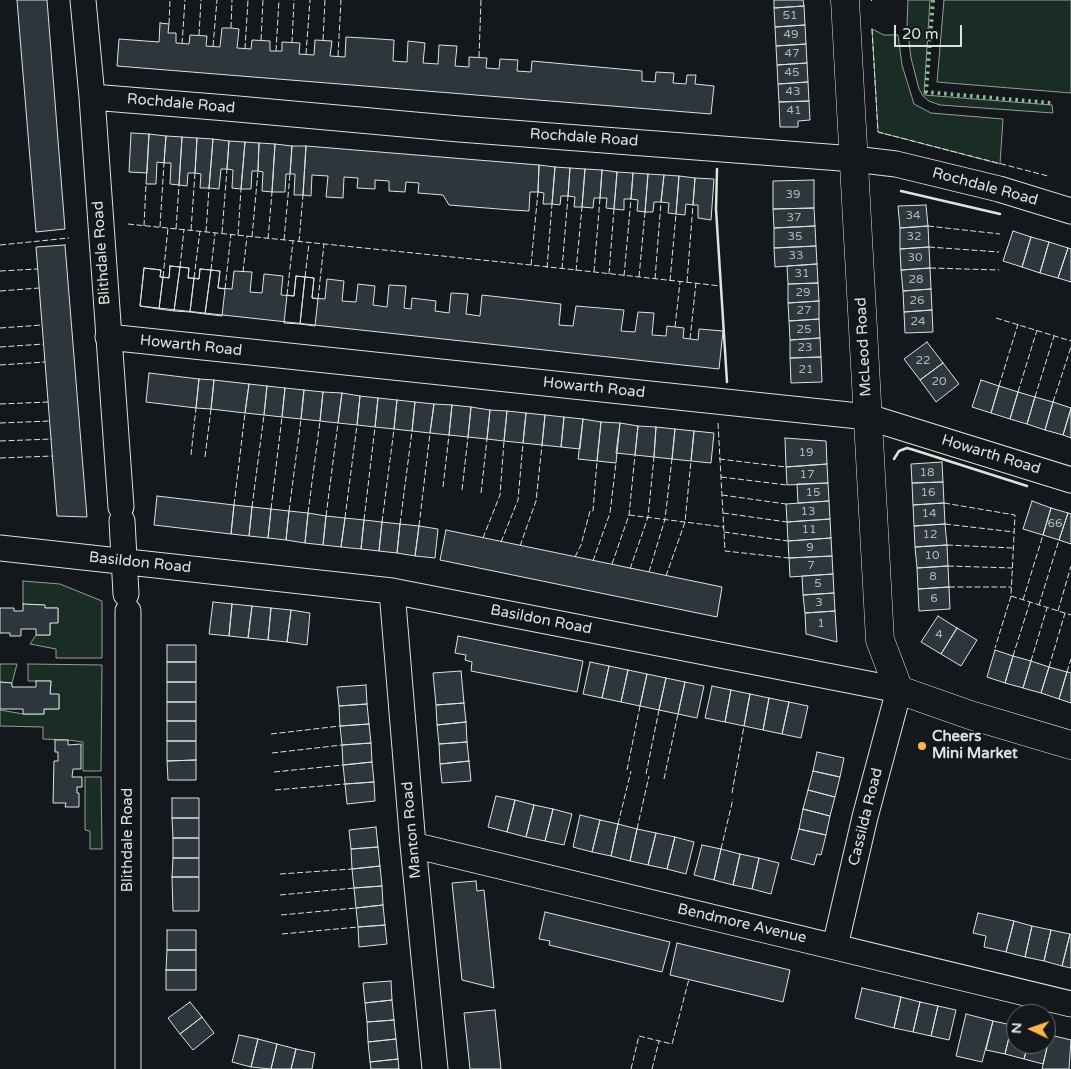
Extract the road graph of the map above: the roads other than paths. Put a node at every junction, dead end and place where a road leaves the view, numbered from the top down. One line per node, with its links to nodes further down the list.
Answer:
1 (83, 0): 3 (street, Blithdale Road)
2 (845, 0): 4 (main road, McLeod Road)
3 (92, 97): 4 (street, Rochdale Road); 6 (street, Blithdale Road)
4 (854, 159): 5 (street, Rochdale Road); 7 (main road, McLeod Road)
5 (1071, 211)
6 (108, 337): 7 (street, Howarth Road); 10 (street, Blithdale Road)
7 (868, 417): 8 (street, Howarth Road); 12 (main road, McLeod Road)
8 (1071, 480)
9 (0, 548): 10 (street, Basildon Road)
10 (125, 562): 11 (street, Basildon Road); 17 (street, Blithdale Road)
11 (392, 592): 12 (street, Basildon Road); 14 (street, Manton Road)
12 (899, 690): 13 (main road, Basildon Road); 15 (street, Cassilda Road)
13 (1071, 745)
14 (413, 845): 15 (street, Bendmore Avenue); 18 (street, Manton Road)
15 (835, 946): 16 (street, Bendmore Avenue)
16 (1071, 1004)
17 (128, 1069)
18 (435, 1069)

